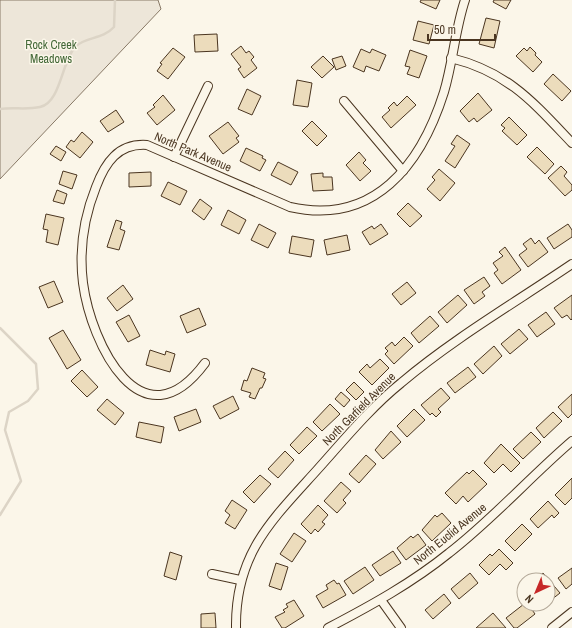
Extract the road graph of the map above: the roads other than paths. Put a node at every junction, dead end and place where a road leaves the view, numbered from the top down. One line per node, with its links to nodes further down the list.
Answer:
1 (465, 0): 2 (street, North Park Avenue)
2 (451, 58): 5 (street); 7 (street, North Park Avenue)
3 (208, 86): 6 (street)
4 (344, 101): 7 (street)
5 (572, 143)
6 (174, 157): 7 (street, North Park Avenue); 9 (street, North Park Avenue)
7 (403, 171)
8 (572, 264): 12 (street, North Garfield Avenue)
9 (205, 363)
10 (572, 441): 13 (street, North Euclid Avenue)
11 (212, 574): 12 (street)
12 (240, 580): 15 (street, North Garfield Avenue)
13 (381, 600): 16 (street, North Euclid Avenue); 17 (street)
14 (572, 612): 18 (street)
15 (236, 628)
16 (328, 628)
17 (401, 628)
18 (552, 628)

